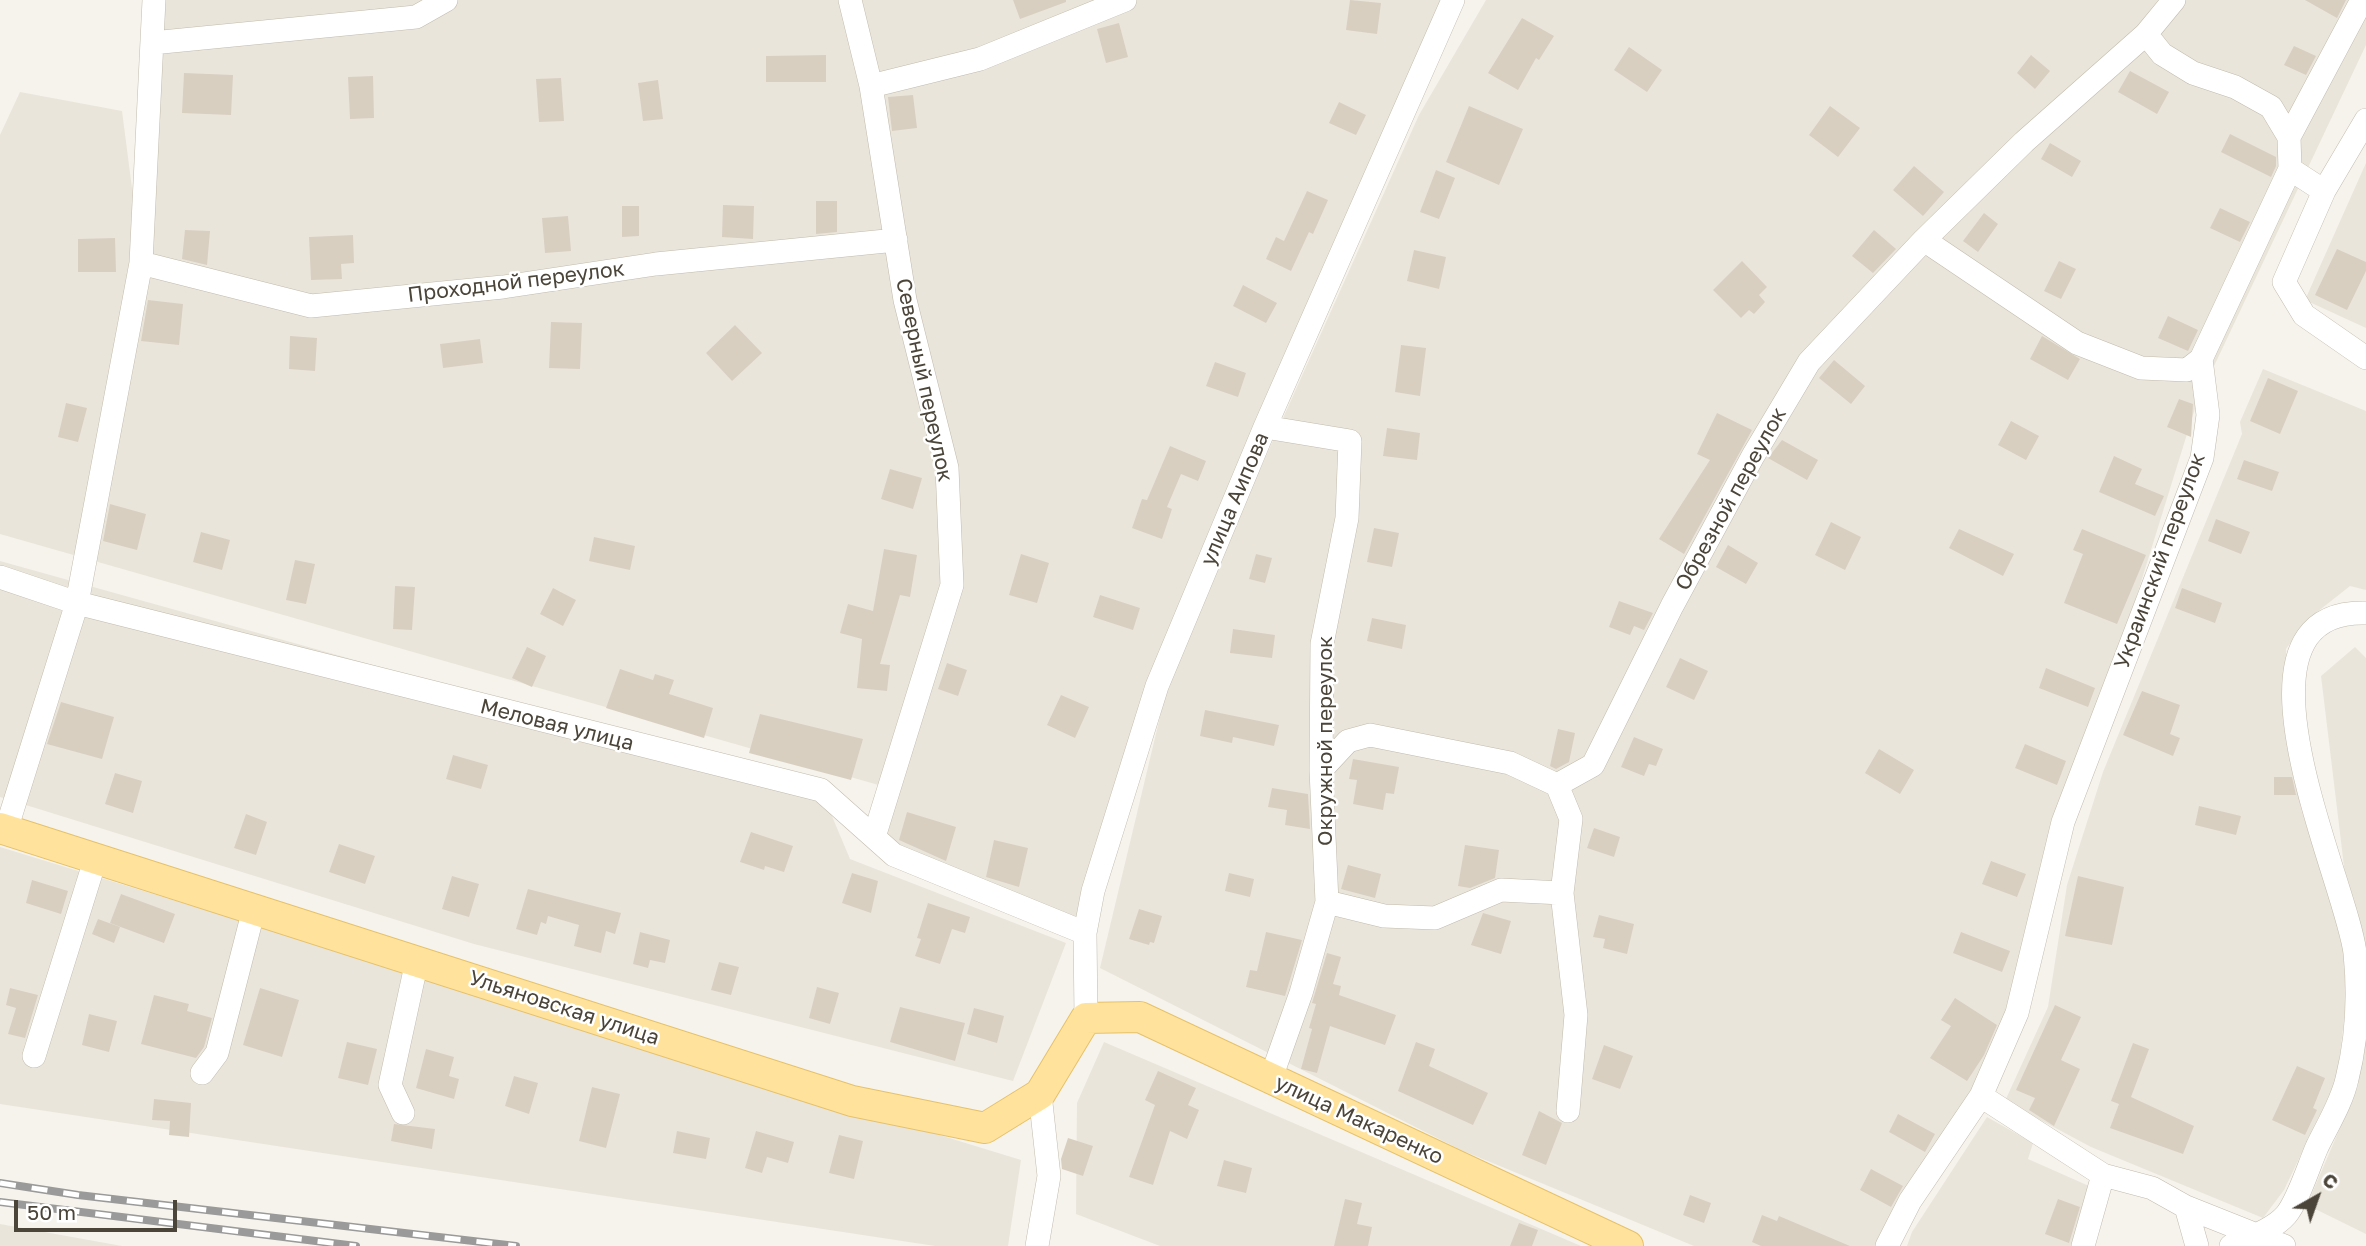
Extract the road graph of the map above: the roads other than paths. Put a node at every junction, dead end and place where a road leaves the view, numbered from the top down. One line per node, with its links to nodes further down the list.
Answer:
1 (154, 0): 9 (street)
2 (446, 0): 9 (street)
3 (850, 0): 10 (street, Северный переулок)
4 (1125, 0): 10 (street)
5 (1454, 0): 20 (street, улица Аипова)
6 (2174, 0): 8 (street, Обрезной переулок)
7 (2362, 0): 12 (street)
8 (2146, 34): 12 (street); 16 (street, Обрезной переулок)
9 (152, 43): 17 (street)
10 (871, 86): 15 (street, Северный переулок)
11 (2366, 120): 14 (street)
12 (2288, 137): 13 (street)
13 (2290, 169): 14 (street); 19 (street)
14 (2323, 191): 18 (street)
15 (895, 240): 17 (street, Проходной переулок); 27 (street, Северный переулок)
16 (1924, 240): 19 (street); 25 (street, Обрезной переулок)
17 (141, 263): 22 (street)
18 (2366, 358)
19 (2201, 359): 39 (street, Украинский переулок)
20 (1265, 427): 24 (street, Окружной переулок); 32 (street, улица Аипова)
21 (0, 577): 22 (street, Меловая улица)
22 (77, 603): 26 (street); 27 (street, Меловая улица)
23 (2366, 613): 44 (street)
24 (1321, 770): 25 (street); 30 (street, Окружной переулок)
25 (1557, 785): 29 (street)
26 (3, 829): 28 (main road, Ульяновская улица)
27 (874, 837): 32 (street, Меловая улица)
28 (96, 857): 31 (main road, Ульяновская улица); 35 (street)
29 (1562, 892): 30 (street); 40 (street)
30 (1326, 902): 37 (street, Окружной переулок)
31 (254, 909): 33 (main road, Ульяновская улица); 36 (street)
32 (1085, 933): 34 (street, улица Аипова)
33 (417, 961): 38 (main road, Ульяновская улица); 41 (street)
34 (1086, 1018): 37 (main road, улица Макаренко); 38 (main road, Ульяновская улица)
35 (34, 1056)
36 (202, 1073)
37 (1271, 1078): 46 (main road, улица Макаренко)
38 (1040, 1094): 45 (street)
39 (1981, 1096): 42 (street); 47 (street, Украинский переулок)
40 (1567, 1111)
41 (403, 1113)
42 (2103, 1175): 43 (street); 48 (street)
43 (2186, 1208): 44 (street); 49 (street)
44 (2258, 1234): 50 (street); 51 (street)
45 (1037, 1246)
46 (1628, 1246)
47 (1887, 1246)
48 (2083, 1246)
49 (2197, 1246)
50 (2231, 1246)
51 (2284, 1246)

